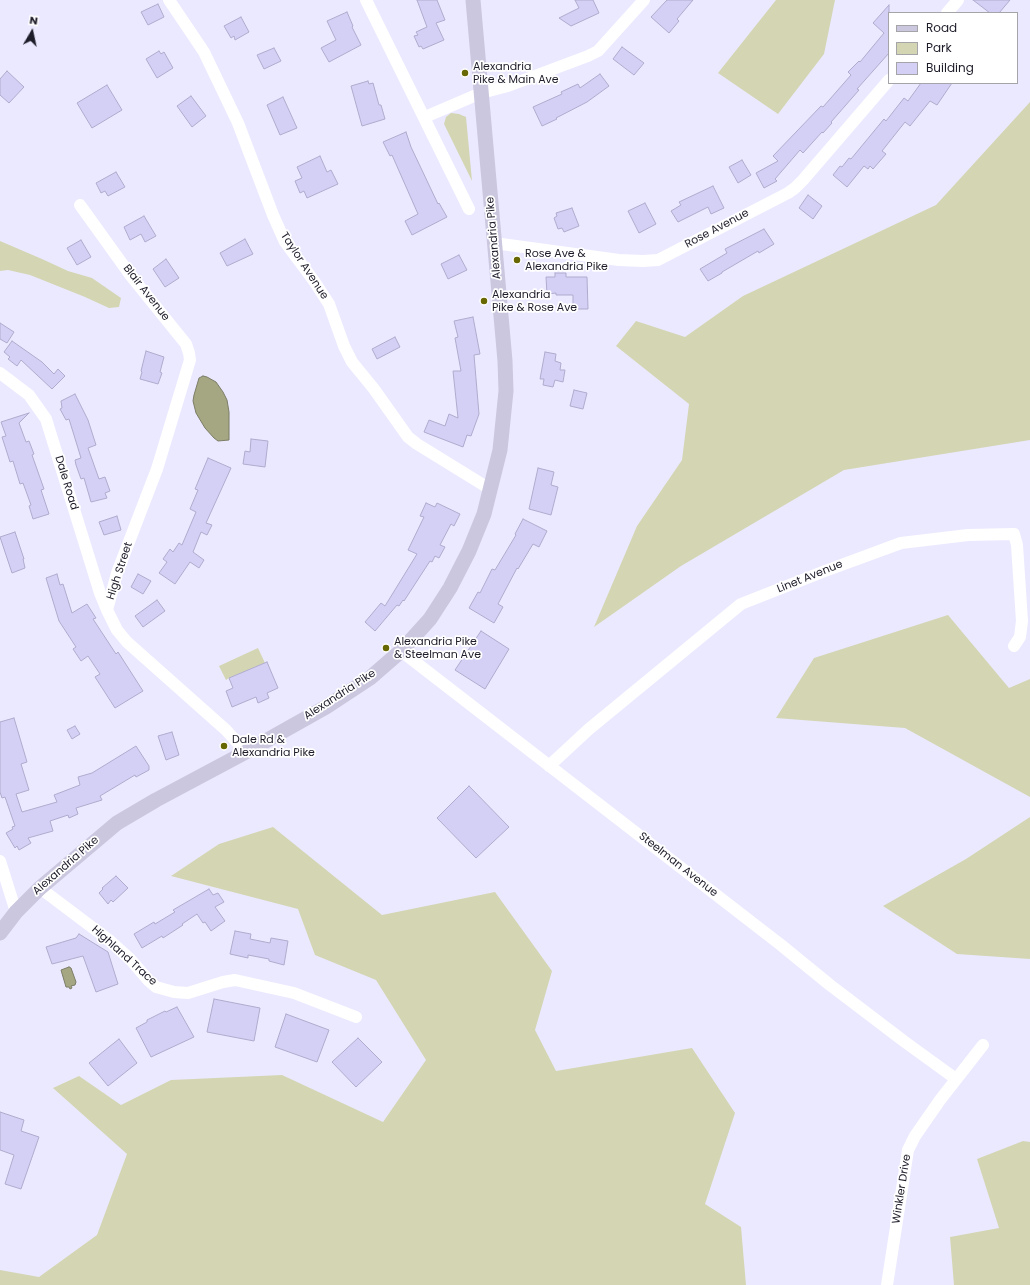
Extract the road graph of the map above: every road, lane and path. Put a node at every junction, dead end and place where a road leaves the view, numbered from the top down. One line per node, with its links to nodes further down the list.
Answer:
1 (169, 0): 15 (street, Taylor Avenue)
2 (366, 0): 9 (street, Alexandria Pike)
3 (473, 0): 8 (main road, Alexandria Pike)
4 (644, 0): 8 (street)
5 (958, 0): 6 (street)
6 (948, 12)
7 (888, 81): 12 (street, Rose Avenue)
8 (481, 94): 9 (street); 12 (main road, Alexandria Pike)
9 (425, 118): 11 (street, Alexandria Pike)
10 (80, 205): 14 (street, Blair Avenue)
11 (469, 209)
12 (494, 243): 15 (main road, Alexandria Pike)
13 (0, 373): 16 (street, Dale Road)
14 (181, 388): 16 (street, High Street)
15 (490, 490): 18 (main road, Alexandria Pike)
16 (107, 610): 19 (street, High Street)
17 (1014, 646): 20 (street, Linet Avenue)
18 (401, 651): 19 (main road, Alexandria Pike); 20 (street, Steelman Avenue)
19 (246, 752): 22 (main road, Alexandria Pike)
20 (550, 766): 27 (street, Steelman Avenue)
21 (0, 861): 23 (street)
22 (40, 888): 23 (main road, Alexandria Pike); 25 (street, Highland Trace)
23 (16, 912): 24 (main road, Alexandria Pike)
24 (0, 933)
25 (356, 1016)
26 (983, 1045): 27 (street, Winkler Drive)
27 (956, 1079): 28 (street, Winkler Drive)
28 (887, 1285)

